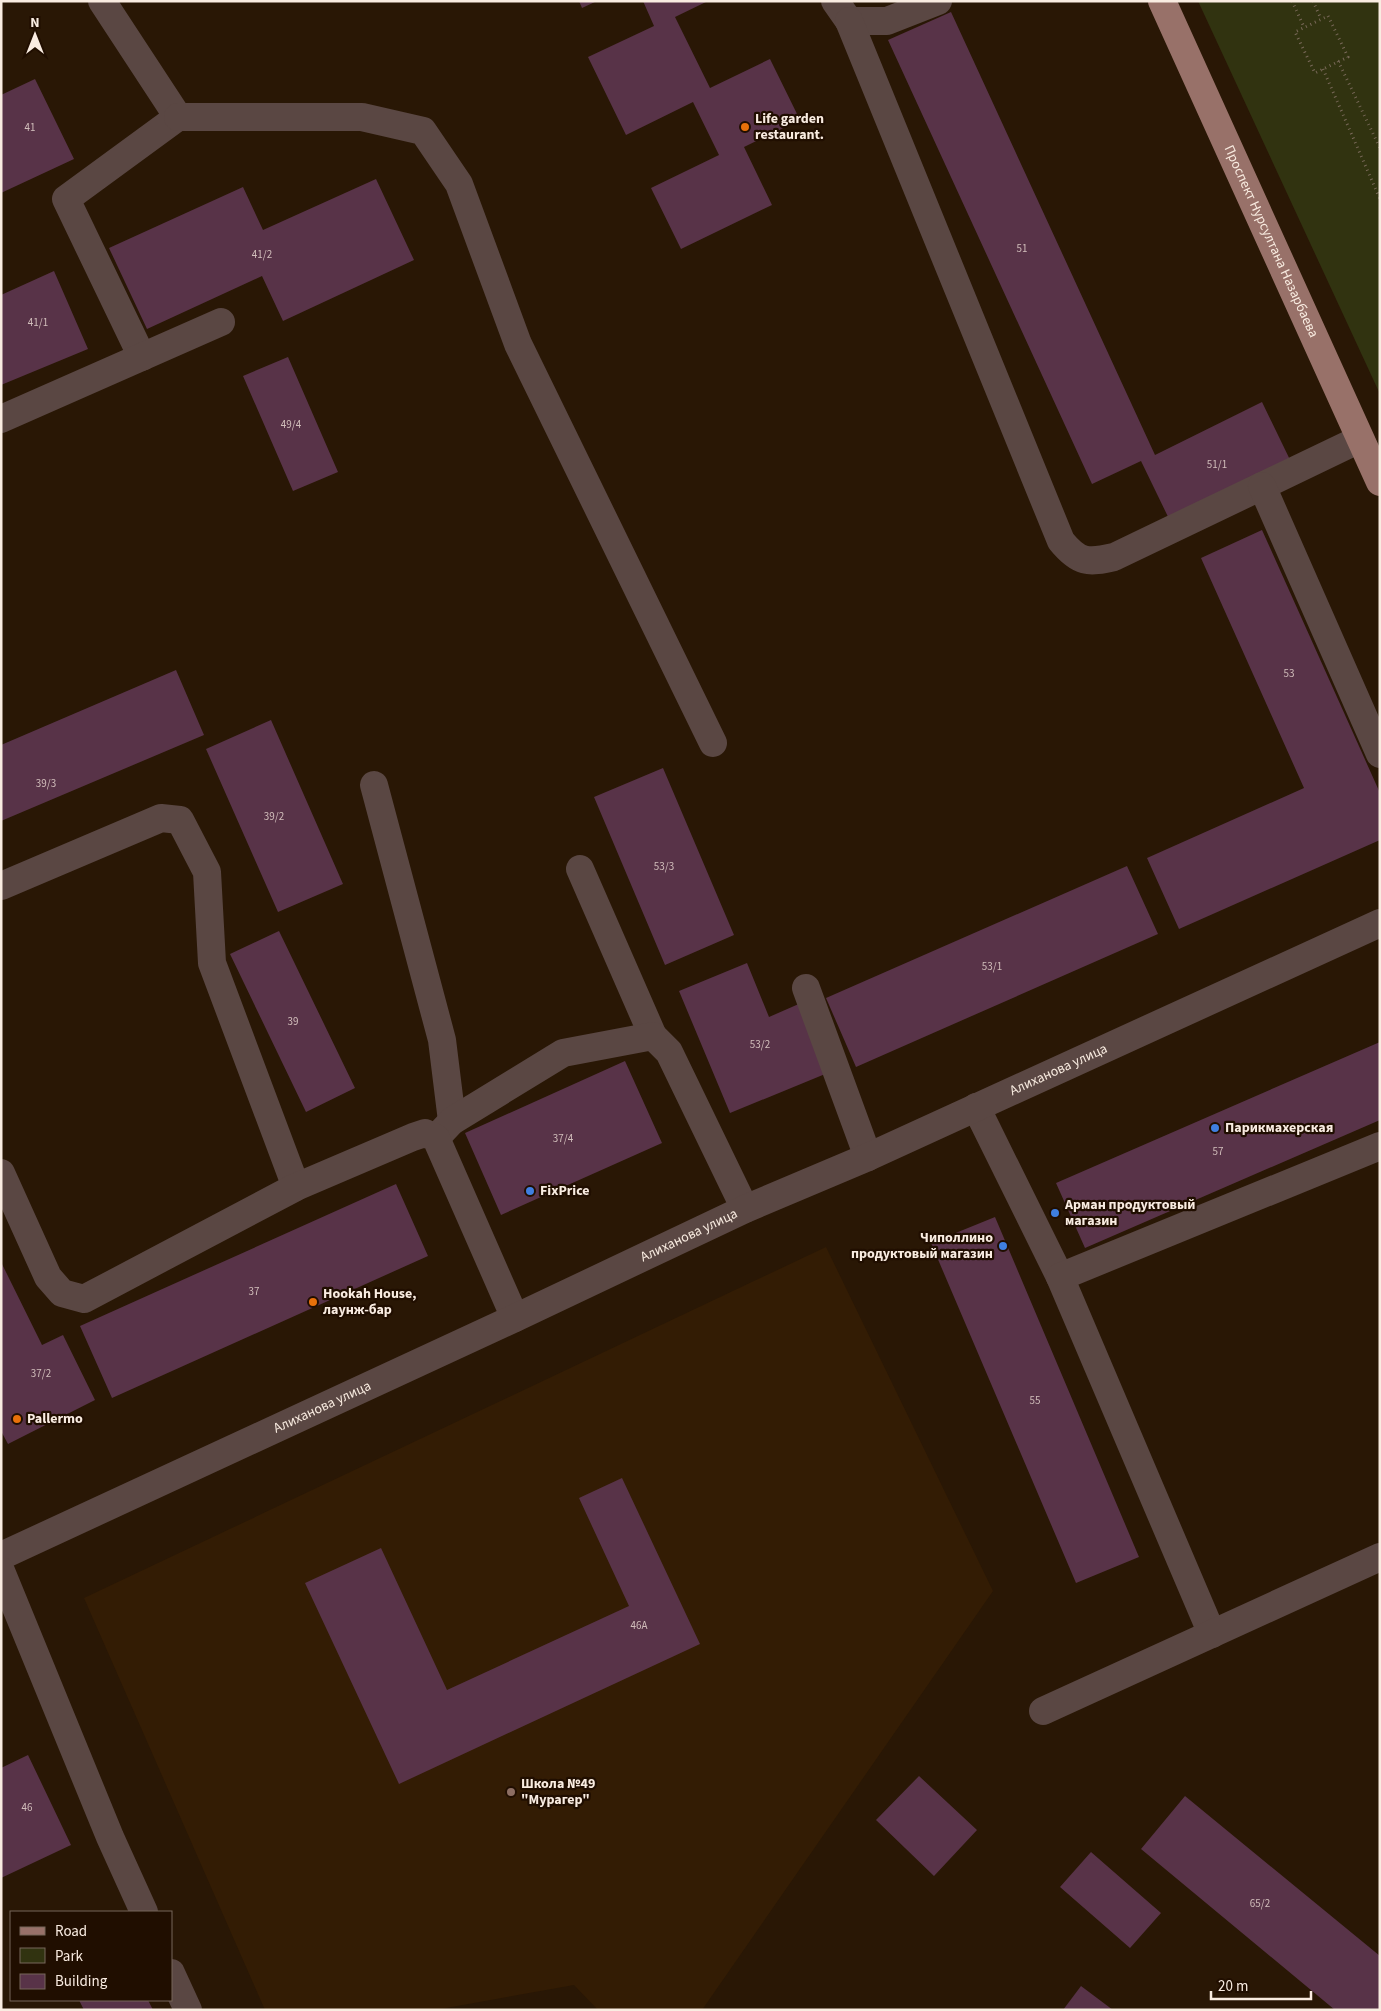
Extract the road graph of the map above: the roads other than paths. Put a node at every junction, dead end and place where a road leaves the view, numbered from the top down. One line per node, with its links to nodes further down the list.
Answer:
1 (102, 1): 5 (street)
2 (938, 1): 4 (street)
3 (1162, 1): 9 (main road, Проспект Нурсултана Назарбаева)
4 (842, 11): 11 (street)
5 (178, 117): 7 (street); 12 (street)
6 (221, 322): 7 (street)
7 (142, 357): 8 (street)
8 (1, 418)
9 (1360, 439): 10 (main road, Проспект Нурсултана Назарбаева); 11 (street)
10 (1380, 482)
11 (1262, 486): 13 (street)
12 (714, 743)
13 (1380, 754)
14 (374, 785): 21 (street)
15 (580, 869): 19 (street)
16 (1, 886): 25 (street)
17 (1376, 932): 20 (street, Алиханова улица)
18 (806, 988): 23 (street)
19 (653, 1036): 21 (street); 26 (street)
20 (976, 1108): 23 (street, Алиханова улица); 27 (street)
21 (444, 1130): 25 (street); 28 (street)
22 (1380, 1146): 27 (street)
23 (868, 1157): 26 (street, Алиханова улица)
24 (1, 1173): 25 (street)
25 (296, 1187)
26 (745, 1209): 28 (street, Алиханова улица)
27 (1060, 1277): 32 (street)
28 (515, 1318): 29 (street, Алиханова улица)
29 (1, 1556)
30 (1380, 1557): 32 (street)
31 (1, 1571): 34 (street)
32 (1212, 1634): 33 (street)
33 (1043, 1711)
34 (144, 1911)
35 (172, 1975): 36 (street)
36 (188, 2010)

